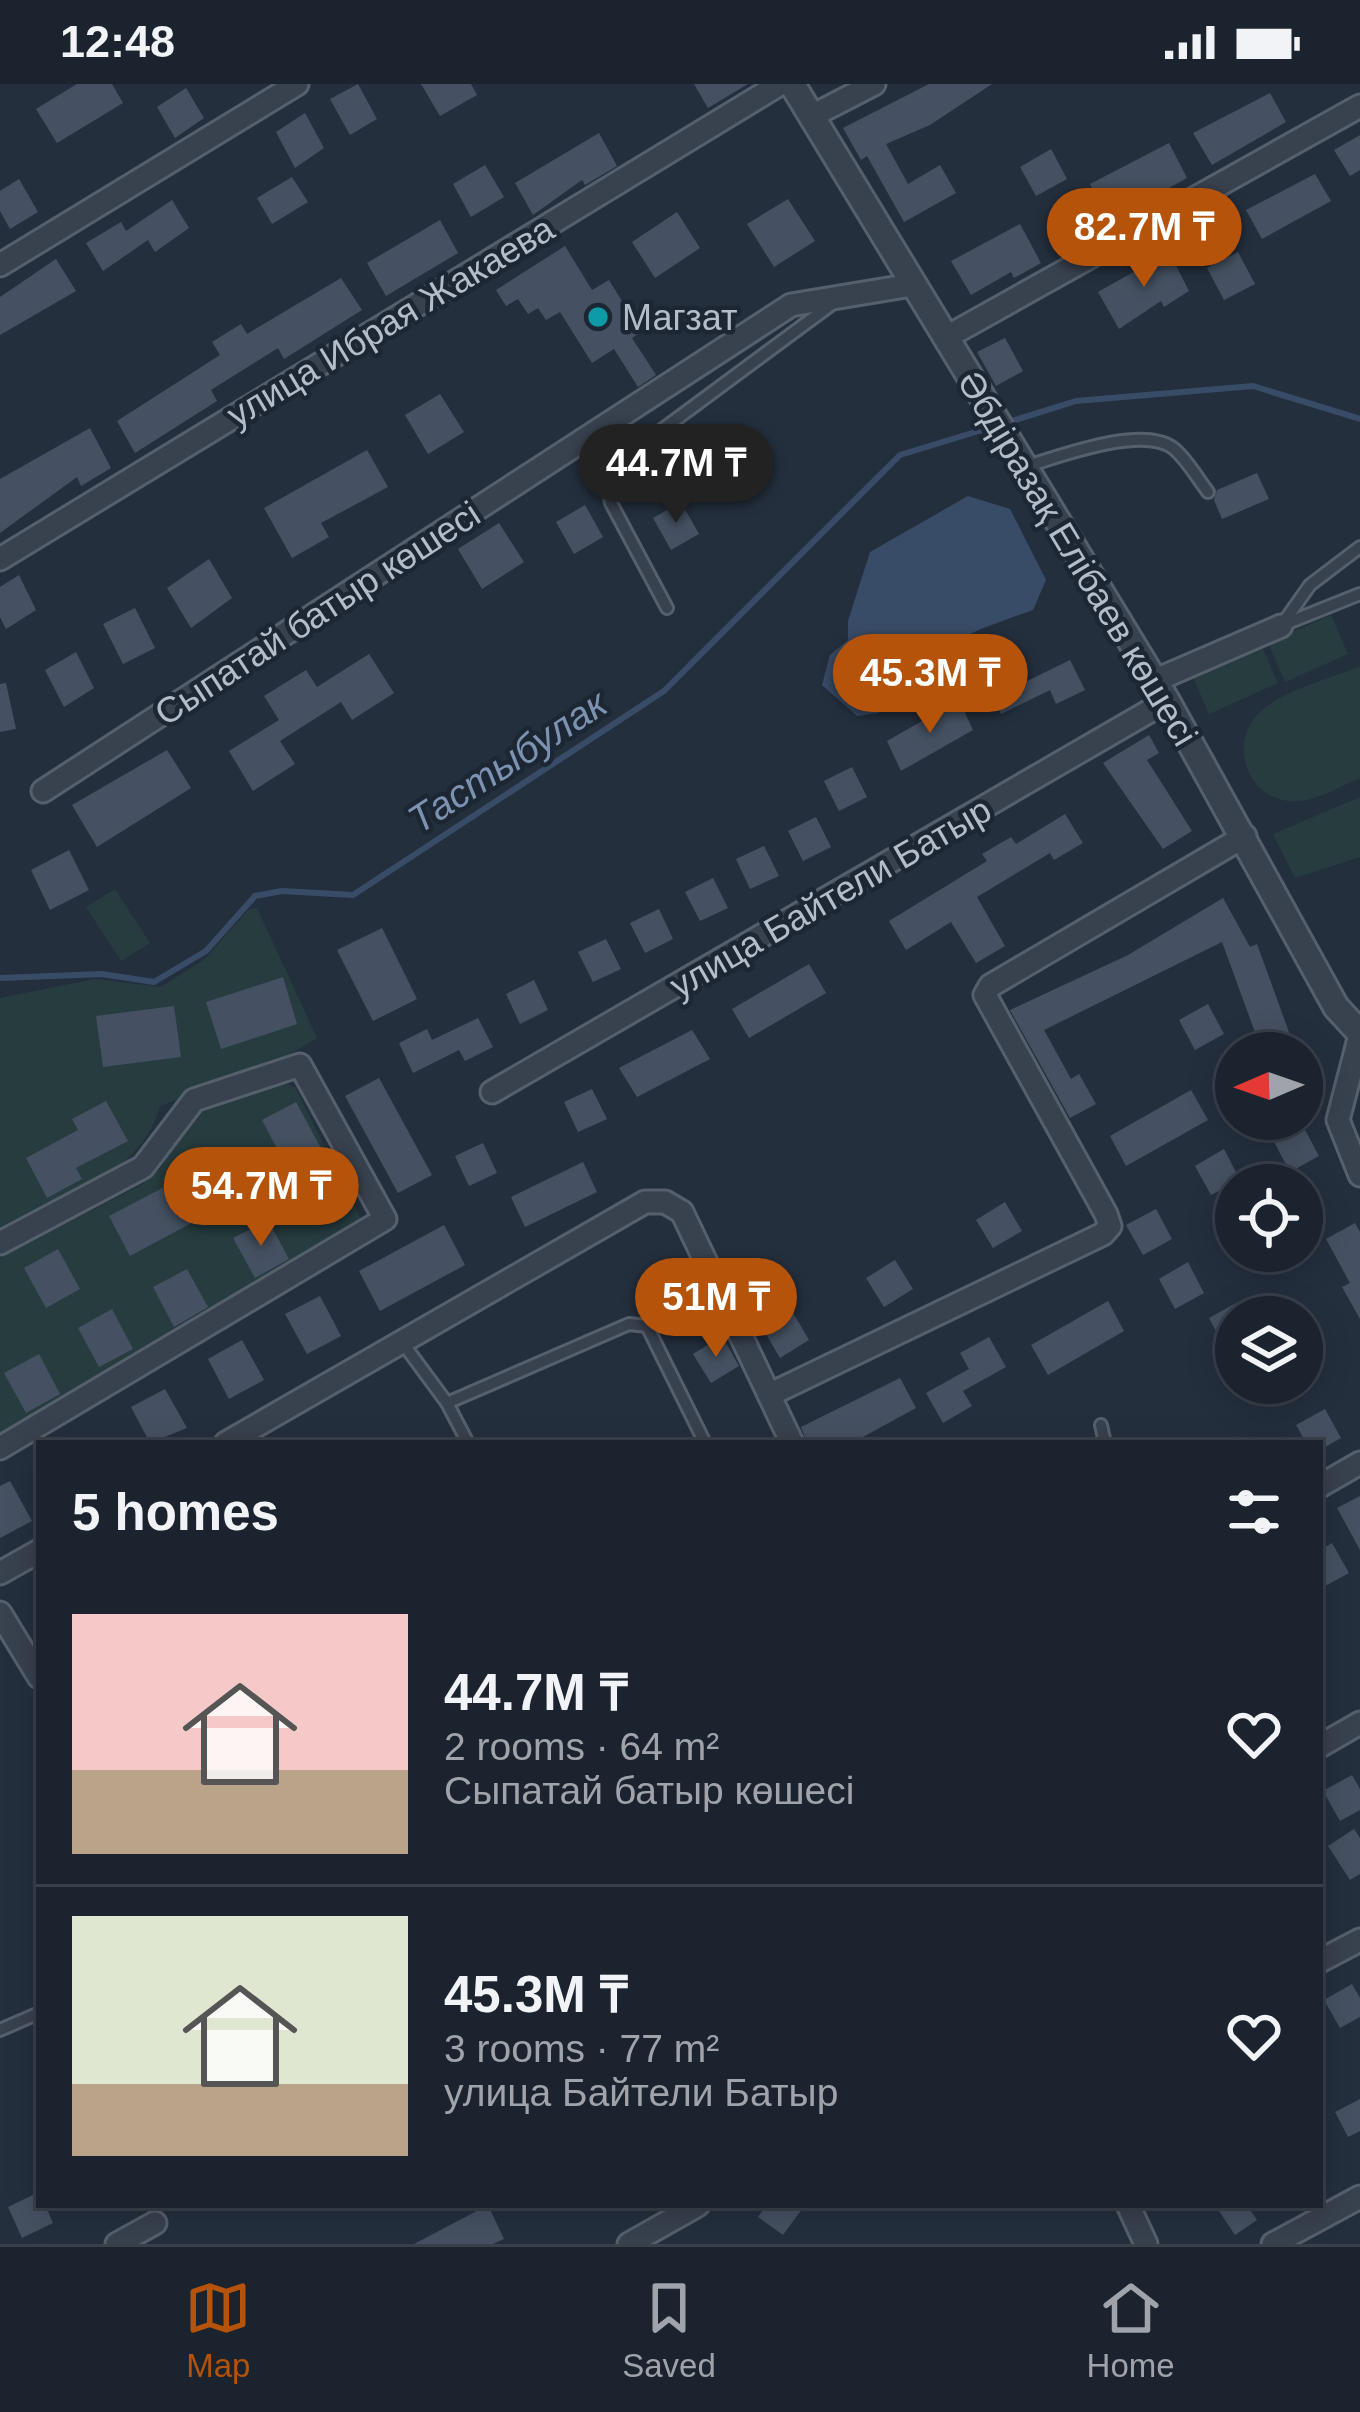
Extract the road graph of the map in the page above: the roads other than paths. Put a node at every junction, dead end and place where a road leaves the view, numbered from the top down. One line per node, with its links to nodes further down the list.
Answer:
1 (297, 84): 7 (street)
2 (780, 84): 14 (street, улица Ибрая Жакаева)
3 (791, 84): 6 (street, Әбдіразақ Елібаев көшесі)
4 (874, 84): 6 (street)
5 (1360, 106): 10 (street)
6 (814, 115): 8 (street, Әбдіразақ Елібаев көшесі)
7 (0, 265)
8 (912, 285): 9 (street, Сыпатай батыр көшесі); 10 (street, Әбдіразақ Елібаев көшесі)
9 (842, 296): 16 (lane); 19 (street, Сыпатай батыр көшесі)
10 (945, 338): 11 (street, Әбдіразақ Елібаев көшесі)
11 (1024, 467): 12 (lane); 18 (street, Әбдіразақ Елібаев көшесі)
12 (1208, 492)
13 (1360, 547): 17 (lane)
14 (0, 559)
15 (1360, 594): 17 (lane)
16 (667, 608)
17 (1280, 626): 18 (street, улица Байтели Батыр)
18 (1161, 691): 20 (street, Әбдіразақ Елібаев көшесі); 22 (street, улица Байтели Батыр)
19 (43, 791)
20 (1245, 836): 21 (street, Әбдіразақ Елібаев көшесі); 26 (street)
21 (1360, 1034): 23 (street)
22 (492, 1092)
23 (1360, 1175)
24 (0, 1244): 34 (street)
25 (403, 1342): 26 (street); 27 (lane); 29 (street)
26 (770, 1395): 32 (street)
27 (447, 1402): 30 (lane); 31 (lane)
28 (1101, 1425): 33 (lane)
29 (231, 1440)
30 (466, 1440)
31 (704, 1440)
32 (791, 1440)
33 (1104, 1440)
34 (0, 1448)
35 (1360, 1463): 36 (street)
36 (1323, 1484)
37 (36, 1558): 38 (street)
38 (0, 1573)
39 (0, 1613): 40 (street)
40 (36, 1672)
41 (1360, 1724): 42 (street)
42 (1323, 1744)
43 (1360, 1940): 44 (street)
44 (1323, 1959)
45 (36, 2014): 46 (lane)
46 (0, 2030)
47 (1360, 2197): 54 (street)
48 (693, 2208): 52 (street)
49 (1129, 2208): 53 (street)
50 (155, 2223): 51 (street)
51 (117, 2244)
52 (629, 2244)
53 (1146, 2244)
54 (1273, 2244)

